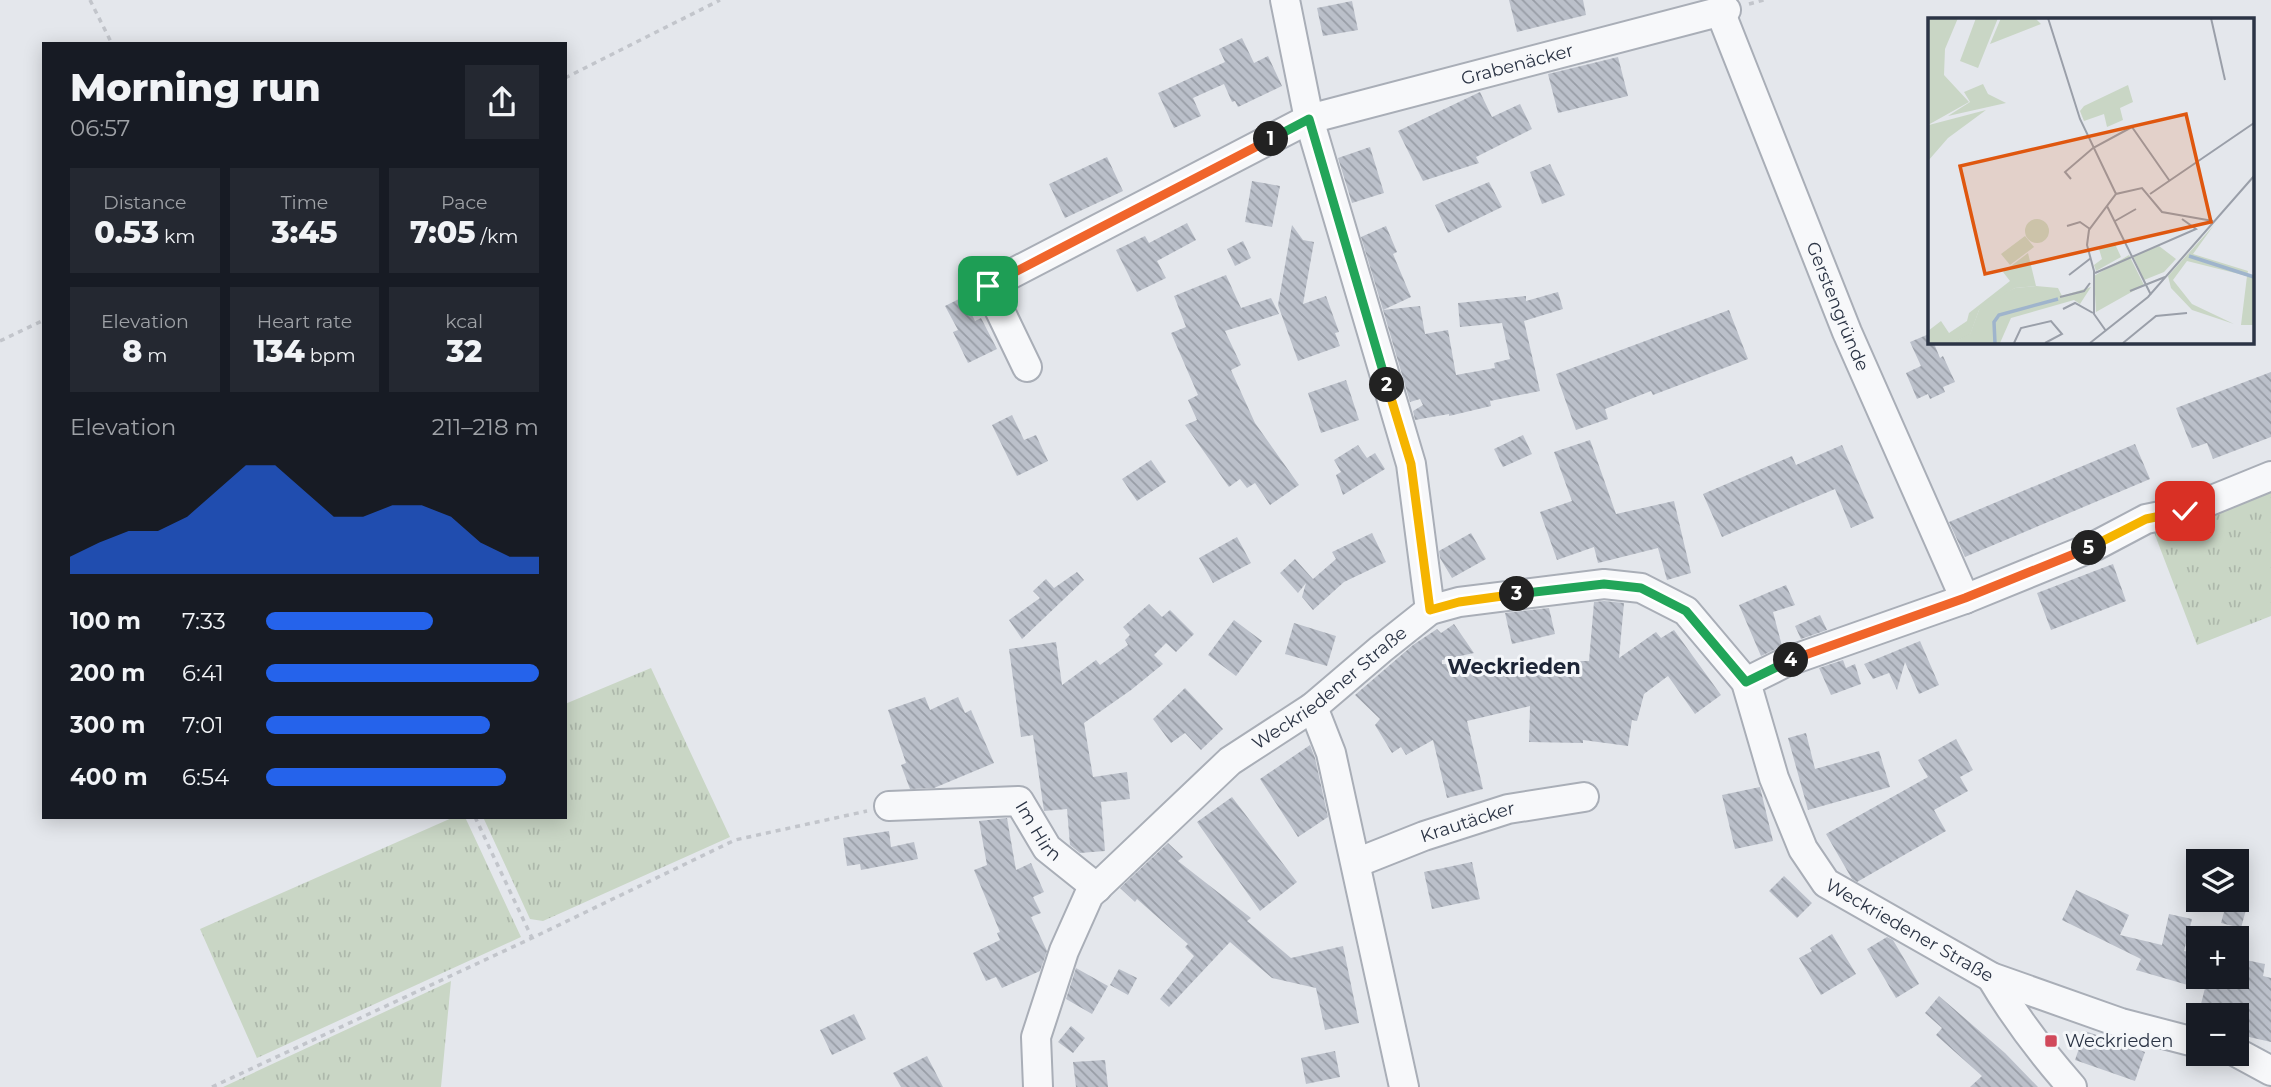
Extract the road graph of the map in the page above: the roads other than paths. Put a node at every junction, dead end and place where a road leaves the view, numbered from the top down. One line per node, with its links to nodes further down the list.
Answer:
1 (1285, 3): 3 (street)
2 (1723, 10): 3 (street, Grabenäcker); 6 (street, Gerstengründe)
3 (1309, 119): 4 (street, Grabenäcker); 7 (street)
4 (1027, 367)
5 (2271, 476): 6 (street)
6 (1965, 598): 8 (street)
7 (1430, 610): 8 (street, Weckriedener Straße); 9 (street, Weckriedener Straße)
8 (1746, 682): 14 (street, Weckriedener Straße)
9 (1312, 707): 12 (street); 13 (street, Weckriedener Straße)
10 (1584, 797): 12 (street, Krautäcker)
11 (890, 806): 13 (street, Im Hirn)
12 (1356, 863): 19 (street)
13 (1097, 888): 18 (street, Weckriedener Straße)
14 (1991, 976): 15 (street, Weckriedener Straße); 20 (street)
15 (2186, 1040)
16 (2249, 1059): 17 (street)
17 (2271, 1071)
18 (1038, 1087)
19 (1404, 1087)
20 (2072, 1087)

